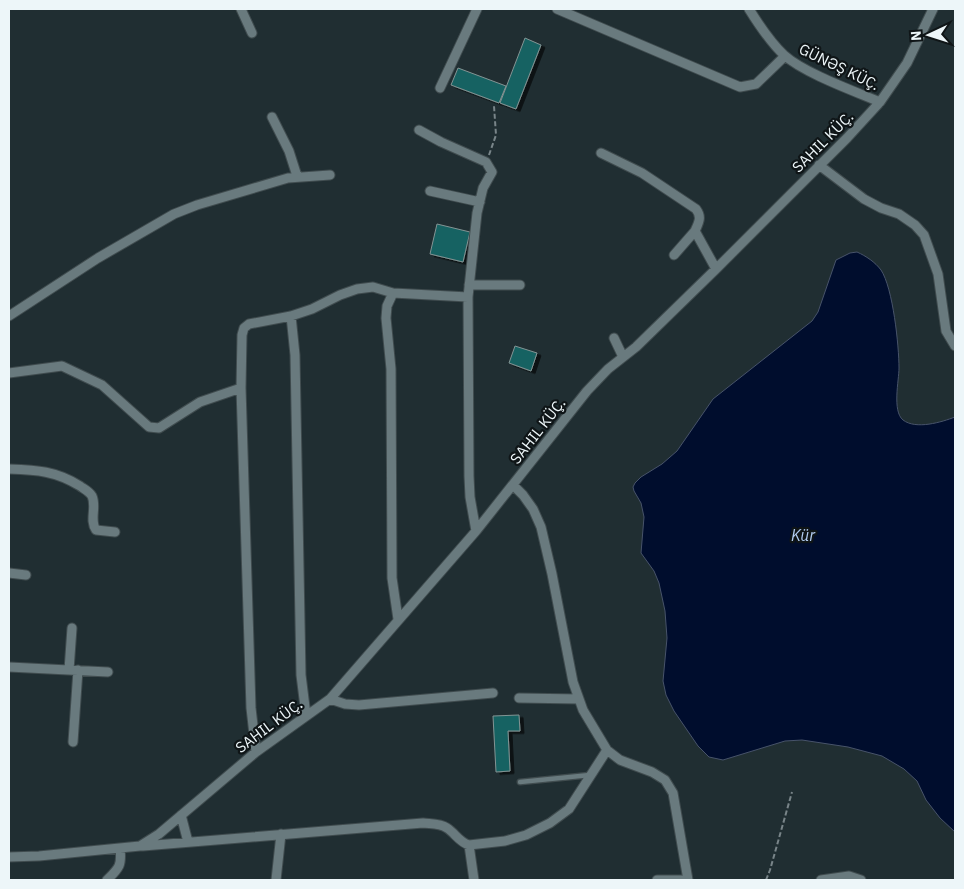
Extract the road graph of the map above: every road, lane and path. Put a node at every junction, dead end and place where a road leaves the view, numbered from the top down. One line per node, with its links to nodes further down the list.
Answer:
1 (241, 9): 6 (street)
2 (477, 9): 8 (street)
3 (557, 9): 7 (street)
4 (749, 9): 7 (street, GÜNƏŞ KÜÇ.)
5 (933, 9): 9 (street, SAHIL KÜÇ.)
6 (252, 34)
7 (785, 56): 9 (street, GÜNƏŞ KÜÇ.)
8 (440, 88)
9 (880, 102): 15 (street, SAHIL KÜÇ.)
10 (494, 106): 14 (path)
11 (272, 116): 16 (street)
12 (419, 130): 14 (street)
13 (601, 153): 20 (street)
14 (486, 162): 19 (street)
15 (820, 166): 22 (street, SAHIL KÜÇ.); 30 (street)
16 (297, 176): 17 (street); 27 (street)
17 (330, 176)
18 (430, 191): 19 (street)
19 (480, 202): 23 (street)
20 (695, 231): 21 (street); 22 (street)
21 (674, 255)
22 (716, 269): 31 (street, SAHIL KÜÇ.)
23 (469, 285): 24 (street); 26 (street)
24 (520, 286)
25 (393, 293): 26 (street); 28 (street); 40 (street)
26 (468, 297): 36 (street)
27 (9, 316)
28 (291, 316): 33 (street); 49 (street)
29 (614, 338): 31 (street)
30 (955, 346)
31 (623, 357): 35 (street, SAHIL KÜÇ.)
32 (9, 373): 33 (street)
33 (241, 388): 52 (street)
34 (9, 469): 37 (street)
35 (513, 486): 36 (street, SAHIL KÜÇ.); 48 (street)
36 (476, 531): 40 (street, SAHIL KÜÇ.)
37 (115, 532)
38 (9, 574): 39 (street)
39 (26, 575)
40 (398, 619): 47 (street, SAHIL KÜÇ.)
41 (72, 628): 43 (street)
42 (9, 667): 43 (street)
43 (74, 670): 44 (street); 50 (street)
44 (108, 672)
45 (493, 693): 47 (street)
46 (519, 698): 48 (street)
47 (330, 699): 49 (street, SAHIL KÜÇ.)
48 (579, 699): 51 (street)
49 (306, 715): 52 (street, SAHIL KÜÇ.)
50 (72, 742)
51 (607, 750): 53 (street); 68 (street)
52 (256, 752): 56 (street, SAHIL KÜÇ.)
53 (591, 775): 54 (lane); 59 (street)
54 (520, 782)
55 (792, 792): 69 (path)
56 (182, 815): 58 (street); 60 (street, SAHIL KÜÇ.)
57 (280, 834): 58 (street, SAHIL KÜÇ.); 59 (street, SAHIL KÜÇ.); 64 (street)
58 (188, 842): 60 (street, SAHIL KÜÇ.)
59 (469, 845): 65 (street)
60 (140, 846): 61 (street, SAHIL KÜÇ.)
61 (120, 848): 62 (street, SAHIL KÜÇ.); 63 (street)
62 (9, 857)
63 (108, 880)
64 (276, 880)
65 (474, 880)
66 (657, 880): 67 (street)
67 (681, 880)
68 (688, 880)
69 (766, 880)
70 (821, 880): 71 (street)
71 (861, 880)

